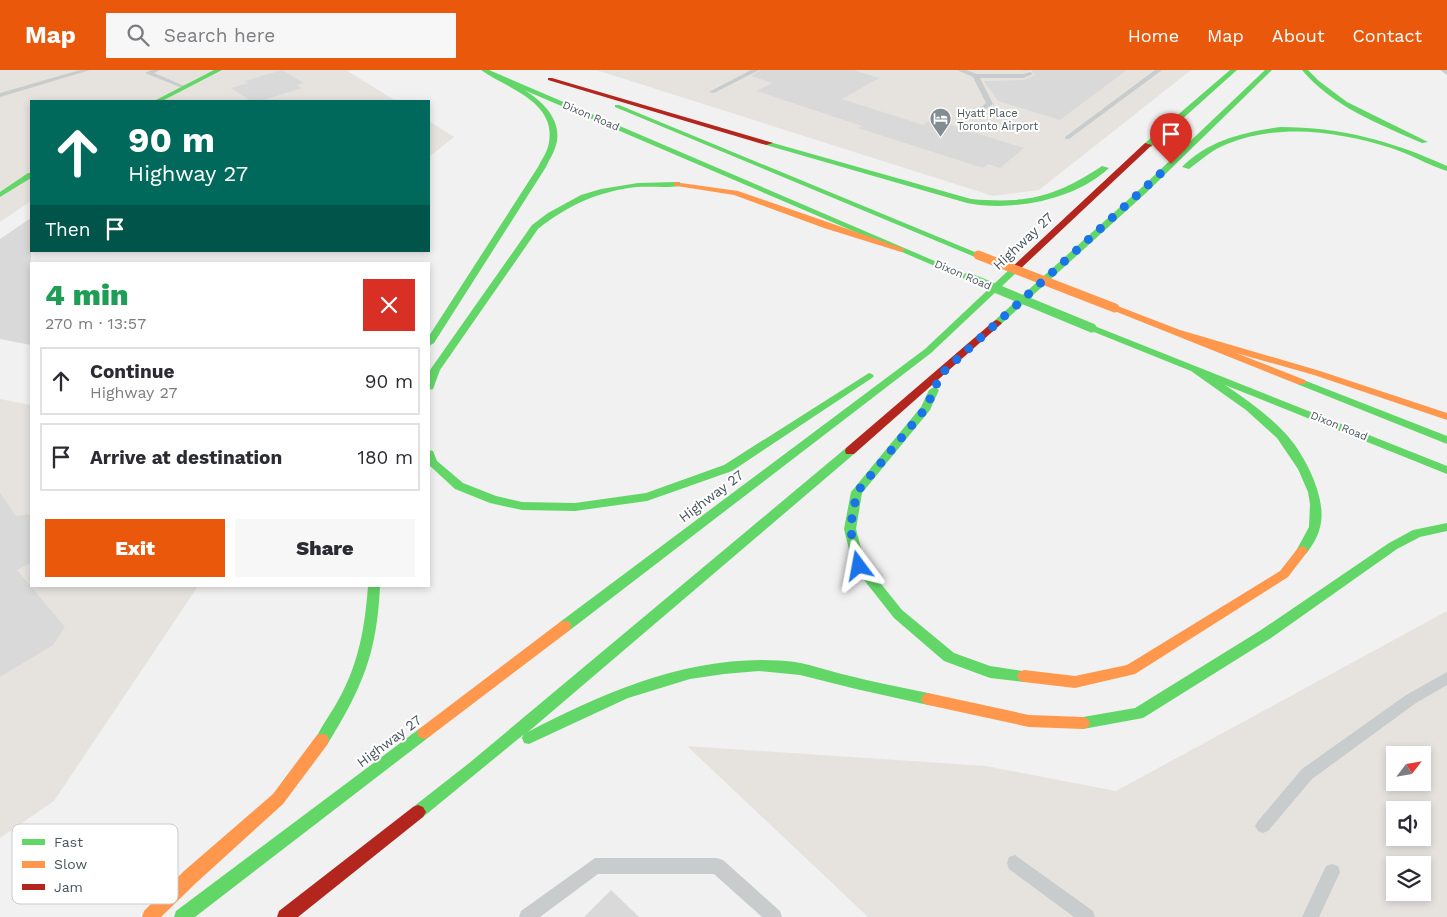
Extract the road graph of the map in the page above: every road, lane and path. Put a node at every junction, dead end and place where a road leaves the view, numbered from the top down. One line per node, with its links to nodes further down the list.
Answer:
1 (87, 70): 19 (lane)
2 (157, 70): 11 (lane)
3 (219, 70): 17 (main road)
4 (756, 70): 18 (lane)
5 (960, 70): 15 (lane)
6 (986, 70): 15 (lane)
7 (1159, 70): 22 (lane)
8 (1234, 70): 24 (main road, Highway 27)
9 (1269, 70): 27 (main road)
10 (1305, 70): 23 (main road)
11 (145, 72): 17 (lane)
12 (489, 72): 29 (main road, Dixon Road); 31 (main road)
13 (535, 73): 16 (main road, Dixon Road)
14 (1030, 74): 15 (lane)
15 (976, 76): 21 (lane)
16 (550, 79): 24 (main road); 30 (main road, Dixon Road, bridge)
17 (184, 87): 20 (main road)
18 (712, 92)
19 (0, 95)
20 (159, 100)
21 (977, 112)
22 (1067, 138)
23 (1432, 146)
24 (1146, 147): 32 (main road, Highway 27)
25 (1447, 169): 27 (main road)
26 (30, 177): 28 (main road)
27 (1143, 191): 34 (main road)
28 (0, 195)
29 (901, 249): 33 (main road, Dixon Road, bridge); 35 (main road)
30 (1175, 332): 36 (main road); 37 (main road, Dixon Road)
31 (430, 341)
32 (928, 351): 38 (main road); 50 (main road, Highway 27)
33 (1194, 368): 34 (main road); 39 (main road, Dixon Road)
34 (941, 374): 43 (main road)
35 (430, 384)
36 (1447, 416)
37 (1447, 440)
38 (430, 456)
39 (1447, 470)
40 (1447, 528): 43 (main road)
41 (374, 587): 47 (main road)
42 (1447, 678): 44 (lane)
43 (473, 770): 51 (main road)
44 (1263, 826)
45 (1015, 863): 54 (lane)
46 (1332, 872): 55 (lane)
47 (178, 889)
48 (163, 904): 49 (main road)
49 (150, 917)
50 (182, 917)
51 (285, 917)
52 (528, 917): 53 (lane)
53 (774, 917)
54 (1087, 917)
55 (1310, 917)

